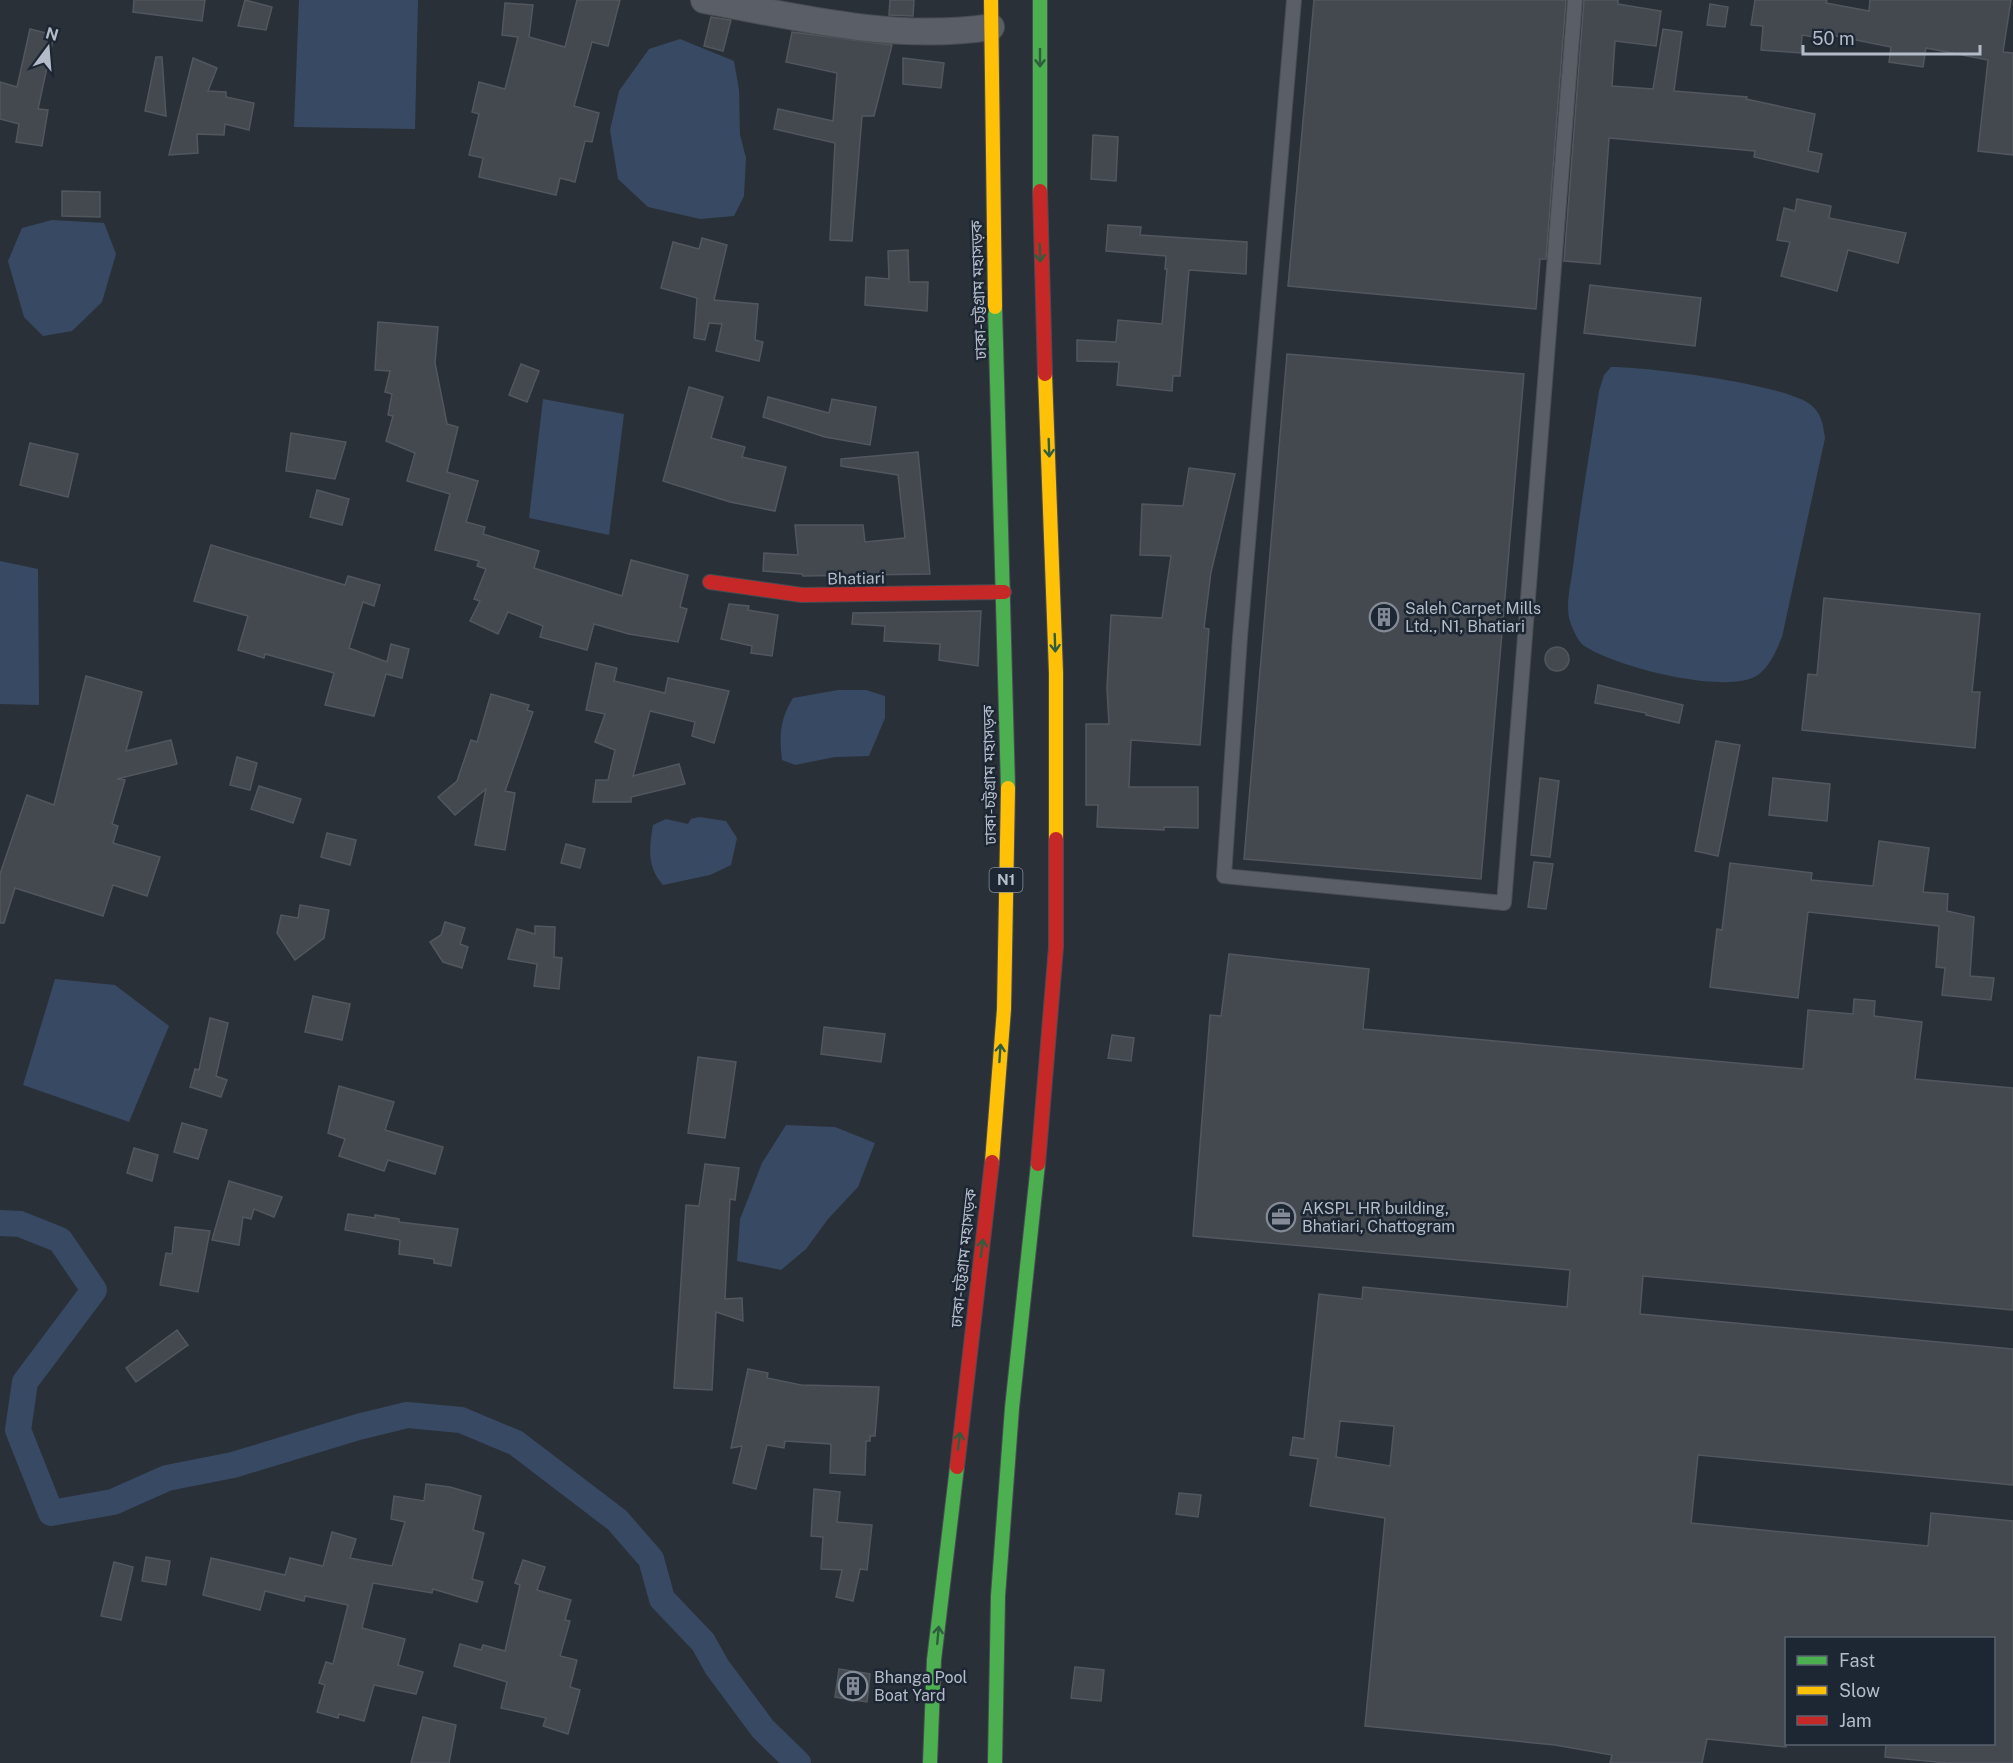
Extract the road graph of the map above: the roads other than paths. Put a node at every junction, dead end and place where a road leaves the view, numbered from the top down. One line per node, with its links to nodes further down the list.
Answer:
1 (704, 0): 6 (street)
2 (992, 0): 6 (main road, ঢাকা-চট্টগ্রাম মহাসড়ক / N1)
3 (1040, 0): 9 (main road, one-way to 9)
4 (1294, 0): 5 (lane)
5 (1575, 0)
6 (991, 27): 8 (main road, ঢাকা-চট্টগ্রাম মহাসড়ক / N1)
7 (710, 582): 8 (main road, Bhatiari)
8 (1004, 592): 10 (main road, ঢাকা-চট্টগ্রাম মহাসড়ক / N1, one-way to 8)
9 (995, 1757)
10 (930, 1760)

